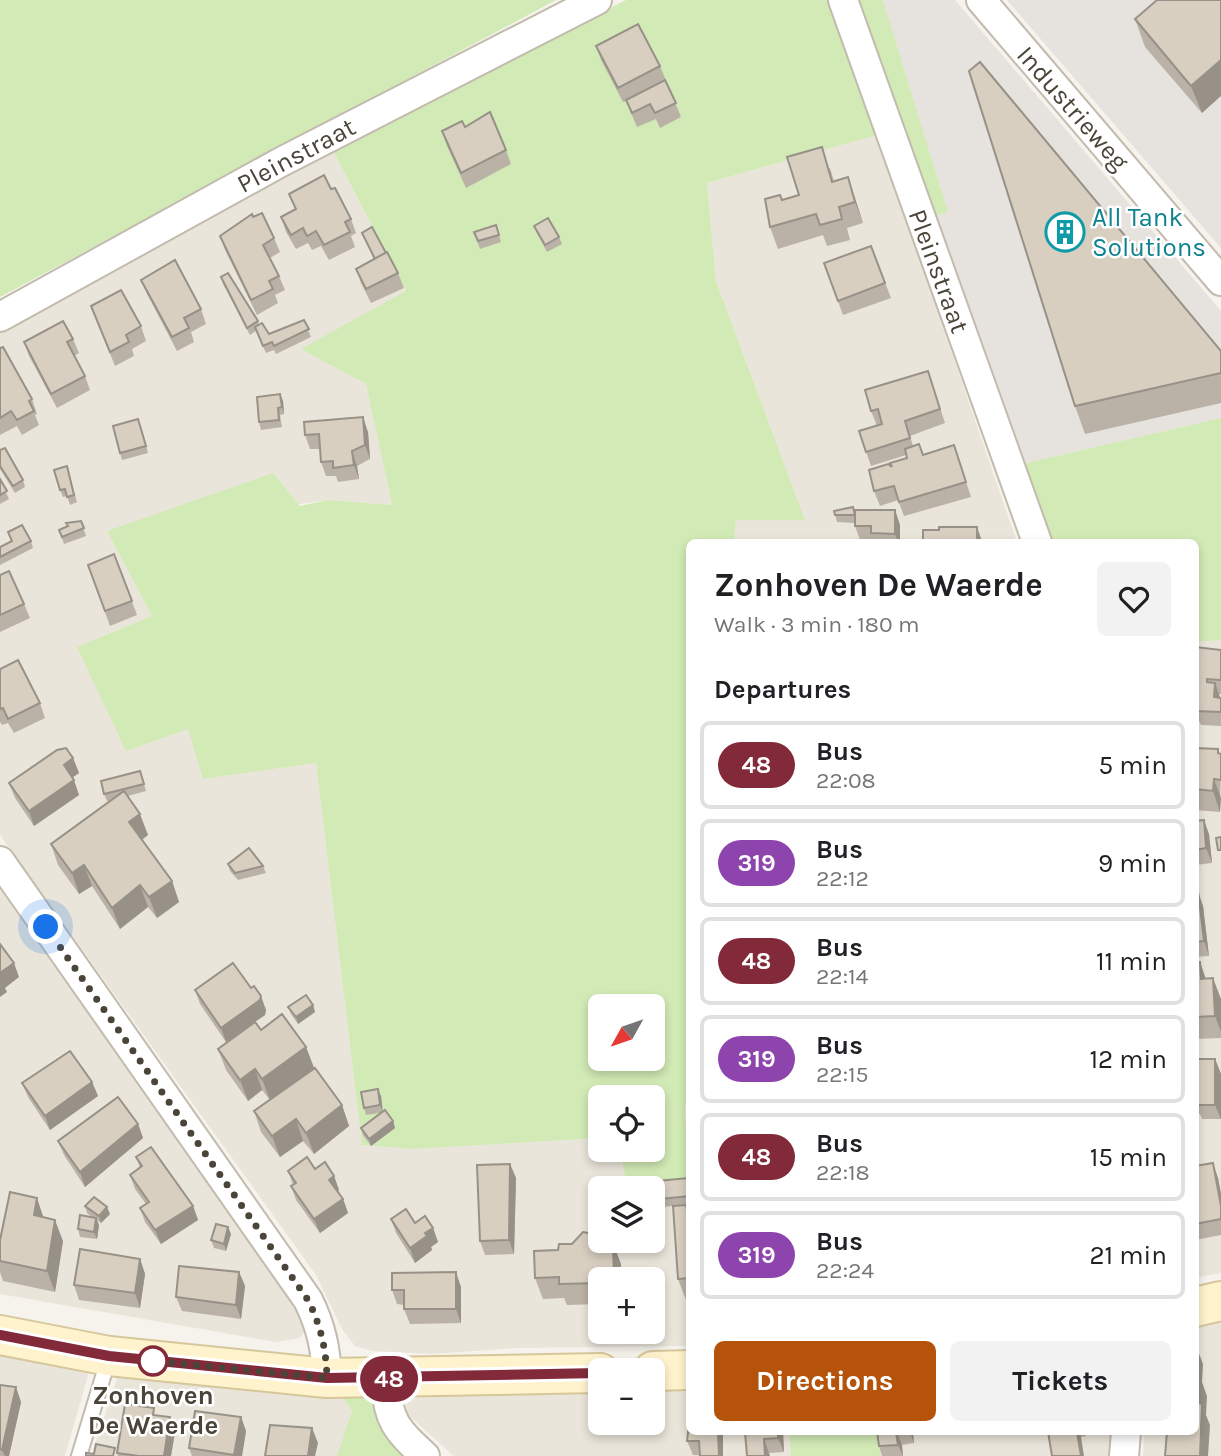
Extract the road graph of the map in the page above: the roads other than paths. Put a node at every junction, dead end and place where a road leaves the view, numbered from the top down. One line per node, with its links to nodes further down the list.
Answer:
1 (597, 0): 5 (street, Pleinstraat)
2 (843, 0): 6 (street, Pleinstraat)
3 (981, 0): 4 (street, Industrieweg)
4 (1221, 281)
5 (0, 317)
6 (1036, 539)
7 (0, 861): 15 (street)
8 (1221, 1301): 9 (street)
9 (1199, 1306)
10 (0, 1335): 11 (street)
11 (109, 1356): 15 (street); 18 (lane)
12 (686, 1370): 13 (street)
13 (665, 1371)
14 (588, 1373): 16 (street)
15 (327, 1378): 16 (street)
16 (387, 1379): 19 (street)
17 (1126, 1435): 20 (street)
18 (79, 1456)
19 (425, 1456)
20 (1124, 1456)

